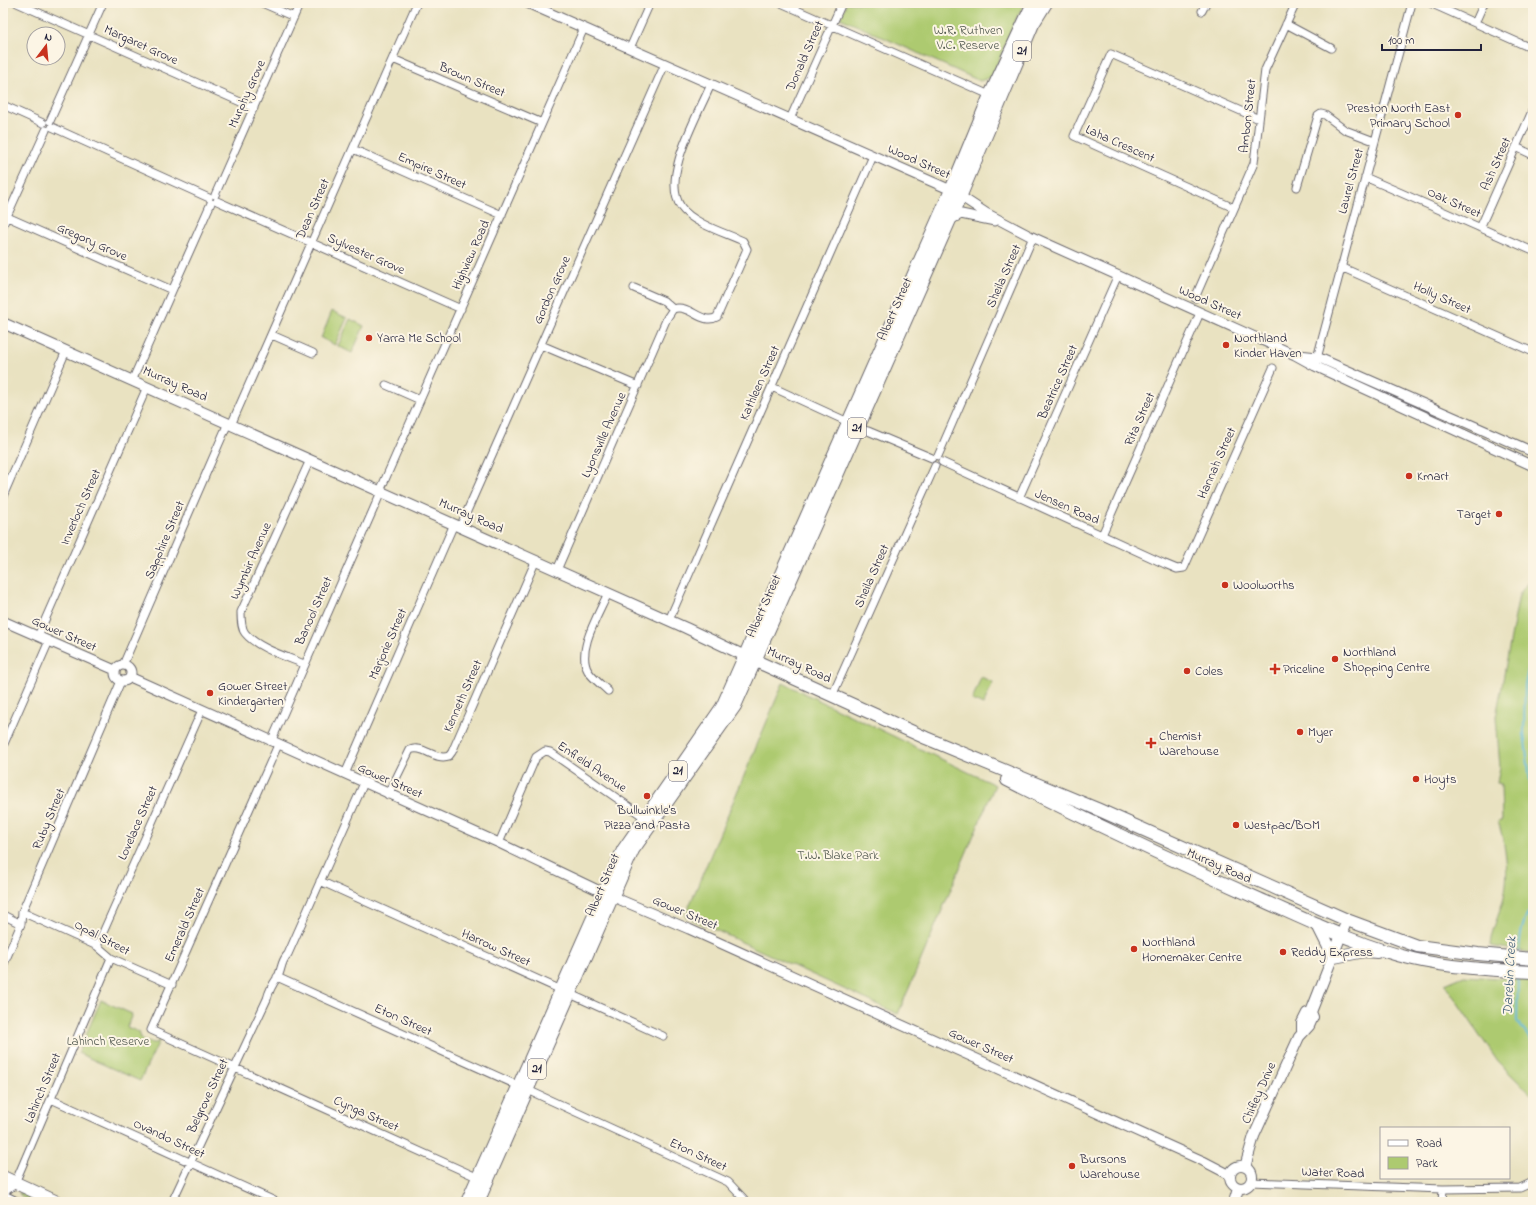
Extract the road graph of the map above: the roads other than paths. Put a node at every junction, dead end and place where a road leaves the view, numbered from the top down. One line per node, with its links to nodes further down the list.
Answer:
1 (18, 3): 23 (street, Margaret Grove)
2 (103, 3): 23 (street)
3 (262, 3): 18 (street)
4 (300, 3): 18 (street, Murphy Grove)
5 (418, 3): 27 (street, Dean Street)
6 (527, 3): 22 (street, Wood Street)
7 (650, 3): 24 (street)
8 (781, 3): 21 (street)
9 (842, 3): 21 (street, Donald Street)
10 (1033, 3): 30 (main road, Albert Street / 21)
11 (1045, 3): 30 (main road, Albert Street / 21)
12 (1206, 3): 17 (street)
13 (1296, 3): 20 (street, Ambon Street)
14 (1412, 3): 38 (street, Laurel Street)
15 (1430, 3): 19 (street)
16 (1484, 3): 19 (street)
17 (1202, 11)
18 (294, 17): 32 (street, Murphy Grove)
19 (1475, 23): 26 (street)
20 (1286, 24): 25 (street); 35 (street, Ambon Street)
21 (832, 25): 30 (street); 34 (street, Donald Street)
22 (584, 28): 24 (street, Wood Street); 36 (street, Highview Road)
23 (89, 34): 32 (street, Margaret Grove); 37 (street)
24 (630, 48): 28 (street, Wood Street)
25 (1331, 48)
26 (1533, 49)
27 (393, 59): 36 (street, Brown Street); 40 (street, Dean Street)
28 (665, 64): 29 (street, Wood Street); 68 (street, Gordon Grove)
29 (711, 84): 34 (street, Wood Street); 63 (street)
30 (996, 98): 45 (main road, Albert Street / 21)
31 (3, 105): 37 (street, Sylvester Grove)
32 (254, 108): 46 (street, Murphy Grove)
33 (1533, 109): 39 (street, Ash Street)
34 (790, 119): 42 (street, Wood Street)
35 (1259, 119): 47 (street, Ambon Street); 47 (street, Laha Crescent)
36 (542, 123): 48 (street, Highview Road)
37 (48, 125): 46 (street, Sylvester Grove); 49 (street)
38 (1374, 141): 43 (street, Laurel Street); 44 (street)
39 (1516, 147): 41 (street); 53 (street, Ash Street)
40 (353, 149): 48 (street, Empire Street); 55 (street, Dean Street)
41 (1533, 155)
42 (873, 156): 45 (street, Wood Street); 77 (street, Kathleen Street)
43 (1365, 177): 53 (street, Oak Street); 57 (street, Laurel Street)
44 (1297, 187)
45 (956, 193): 50 (main road, Albert Street / 21); 51 (street, Wood Street); 65 (main road, Albert Street / 21)
46 (213, 199): 55 (street, Sylvester Grove); 60 (street, Murphy Grove)
47 (1234, 208): 61 (street, Ambon Street)
48 (502, 215): 62 (street, Highview Road)
49 (5, 216): 52 (street); 60 (street, Gregory Grove)
50 (948, 221): 51 (street); 65 (main road, Albert Street / 21)
51 (1006, 224): 54 (street, Wood Street)
52 (3, 225)
53 (1480, 228): 56 (street, Oak Street)
54 (1033, 237): 58 (street, Wood Street); 84 (street, Sheila Street)
55 (311, 243): 62 (street, Sylvester Grove); 67 (street, Dean Street)
56 (1533, 251)
57 (1341, 267): 70 (street, Holly Street); 72 (street, Laurel Street)
58 (1118, 276): 64 (street, Wood Street); 90 (street, Beatrice Street)
59 (634, 288): 63 (street)
60 (172, 290): 74 (street, Murphy Grove)
61 (1195, 298)
62 (461, 309): 79 (street, Highview Road)
63 (673, 309): 76 (street, Lyonsville Avenue)
64 (1200, 313): 72 (street, Wood Street); 92 (street, Rita Street)
65 (899, 320): 81 (main road, Albert Street / 21)
66 (3, 324): 69 (main road, Murray Road)
67 (272, 335): 71 (street); 80 (street, Dean Street)
68 (541, 345): 76 (street); 91 (street, Gordon Grove)
69 (66, 351): 74 (main road, Murray Road); 89 (street)
70 (1533, 352)
71 (313, 353)
72 (1316, 362): 82 (street, Wood Street); 85 (street, Wood Street)
73 (1273, 368): 94 (street, Hannah Street)
74 (132, 381): 78 (main road, Murray Road)
75 (386, 385): 79 (street)
76 (638, 386): 95 (street, Lyonsville Avenue)
77 (772, 387): 81 (street, Jensen Road); 98 (street, Kathleen Street)
78 (147, 388): 80 (main road, Murray Road); 99 (street, Inverloch Street)
79 (420, 400): 88 (street, Highview Road)
80 (230, 424): 86 (main road, Murray Road); 103 (street, Sapphire Street)
81 (858, 427): 84 (street, Jensen Road); 101 (main road, Albert Street / 21)
82 (1516, 444): 83 (street, Wood Street); 85 (street)
83 (1533, 452)
84 (937, 458): 90 (street, Jensen Road); 107 (street, Sheila Street)
85 (1517, 459): 87 (street, Wood Street)
86 (310, 460): 88 (main road, Murray Road); 102 (street, Wymbir Avenue)
87 (1533, 466)
88 (381, 492): 91 (main road, Murray Road); 102 (street, Banool Street)
89 (3, 496)
90 (1019, 498): 92 (street, Jensen Road)
91 (457, 526): 93 (main road, Murray Road); 112 (street, Marjorie Street)
92 (1102, 535): 94 (street, Jensen Road)
93 (536, 560): 95 (main road, Murray Road); 114 (street, Kenneth Street)
94 (1184, 568)
95 (557, 570): 96 (main road, Murray Road)
96 (608, 593): 98 (main road, Murray Road); 106 (street)
97 (3, 620): 99 (street, Gower Street)
98 (669, 620): 101 (main road, Murray Road)
99 (38, 636): 100 (street, Gower Street)
100 (49, 641): 103 (street, Gower Street); 111 (street)
101 (750, 658): 107 (main road, Murray Road); 116 (main road, Albert Street / 21)
102 (304, 664): 110 (street, Banool Street)
103 (119, 668): 104 (street); 105 (street)
104 (130, 677): 105 (street); 108 (street, Gower Street)
105 (121, 681): 121 (street, Ruby Street)
106 (608, 691)
107 (832, 696): 109 (main road, Murray Road)
108 (202, 710): 110 (street, Gower Street); 127 (street, Lovelace Street)
109 (926, 738): 115 (main road, Murray Road); 117 (main road, Murray Road)
110 (274, 743): 112 (street, Gower Street); 137 (street, Emerald Street)
111 (3, 746)
112 (344, 774): 113 (street, Gower Street)
113 (364, 784): 114 (street, Gower Street); 119 (street, Belgrove Street)
114 (388, 795): 118 (street, Gower Street)
115 (1097, 809): 117 (main road); 123 (main road, Murray Road)
116 (649, 820): 118 (street, Enfield Avenue); 120 (main road, Albert Street / 21)
117 (1091, 823): 125 (main road, Murray Road)
118 (499, 843): 120 (street, Gower Street)
119 (320, 881): 136 (street, Belgrove Street); 138 (street, Harrow Street)
120 (609, 895): 138 (main road, Albert Street / 21); 145 (street, Gower Street)
121 (22, 912): 124 (street, Ruby Street); 127 (street, Opal Street)
122 (3, 915): 124 (street)
123 (1347, 920): 126 (main road, Chifley Drive); 129 (main road, Murray Road)
124 (21, 924): 133 (street, Ruby Street)
125 (1318, 925): 126 (main road, Murray Road); 130 (main road)
126 (1342, 935): 128 (main road, Murray Road); 130 (main road, Chifley Drive)
127 (97, 946): 131 (street, Opal Street)
128 (1392, 953): 130 (main road); 134 (main road, Murray Road)
129 (1478, 954): 132 (main road, Murray Road); 134 (main road)
130 (1334, 957): 144 (main road, Chifley Drive)
131 (111, 958): 137 (street, Opal Street); 142 (street, Lahinch Street)
132 (1533, 959)
133 (3, 966)
134 (1476, 968): 135 (main road, Murray Road)
135 (1533, 972)
136 (279, 978): 140 (street, Belgrove Street); 141 (street, Eton Street)
137 (172, 984): 140 (street, Emerald Street)
138 (566, 992): 139 (street, Harrow Street); 141 (main road, Albert Street / 21)
139 (663, 1036)
140 (234, 1068): 143 (street, Belgrove Street); 147 (street, Cynga Street)
141 (523, 1088): 147 (main road, Albert Street / 21); 155 (street, Eton Street)
142 (51, 1099): 143 (street, Ovando Street); 150 (street, Lahinch Street)
143 (190, 1162): 158 (street, Belgrove Street); 159 (street, Ovando Street)
144 (1245, 1167): 145 (main road); 148 (main road)
145 (1230, 1175): 151 (main road)
146 (3, 1177): 150 (main road)
147 (482, 1180): 160 (main road, Albert Street / 21); 161 (main road, Albert Street / 21)
148 (1251, 1182): 151 (main road); 152 (street, Water Road)
149 (1533, 1182): 152 (street, Water Road)
150 (15, 1183): 153 (street); 157 (main road)
151 (1238, 1188): 162 (main road)
152 (1443, 1189): 163 (street)
153 (3, 1192)
154 (3, 1197): 156 (main road)
155 (744, 1199)
156 (13, 1202)
157 (57, 1202)
158 (172, 1202)
159 (277, 1202)
160 (467, 1202)
161 (478, 1202)
162 (1234, 1202)
163 (1442, 1202)

